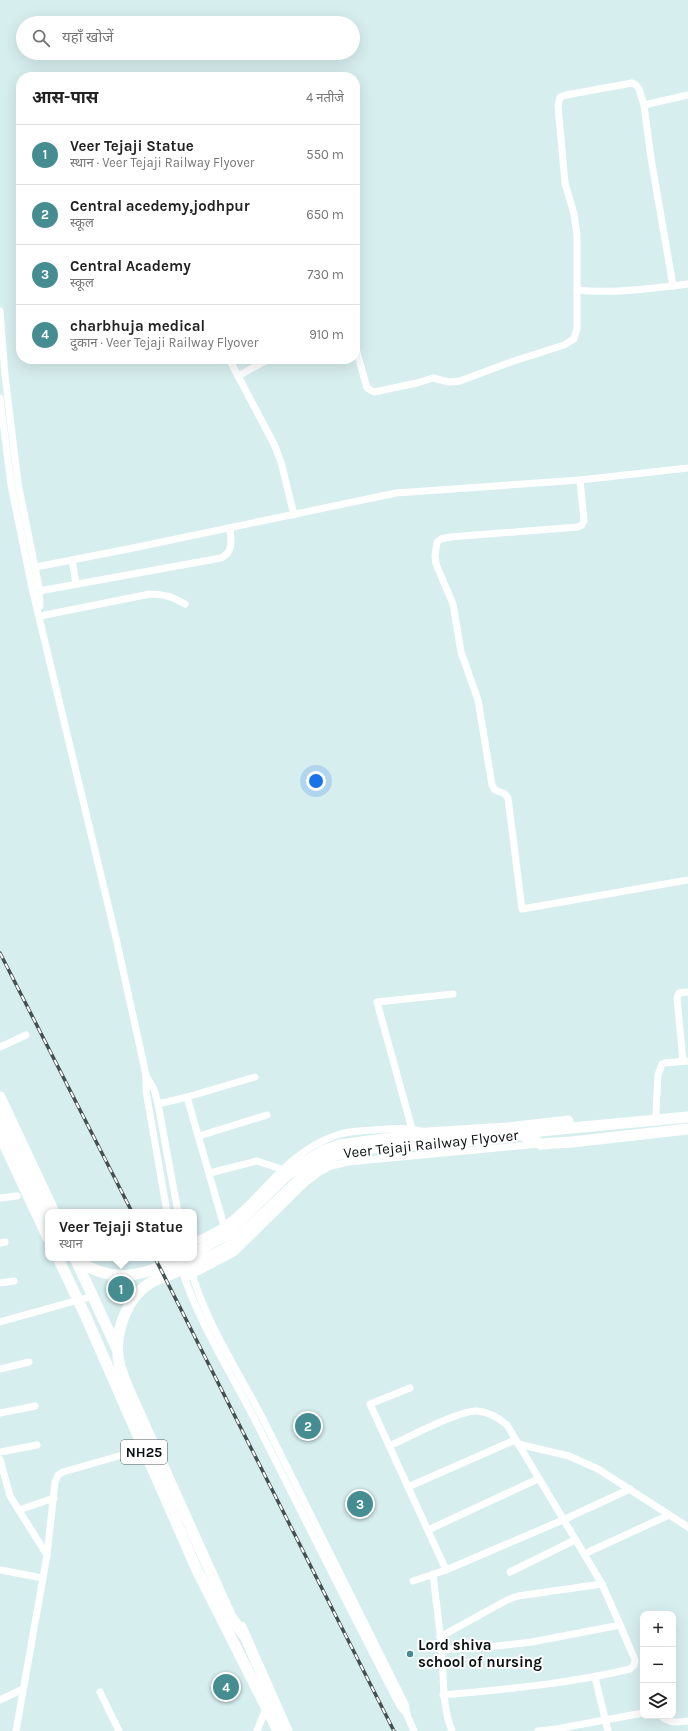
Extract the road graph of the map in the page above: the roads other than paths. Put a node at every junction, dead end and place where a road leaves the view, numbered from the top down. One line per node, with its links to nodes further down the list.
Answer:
1 (688, 96): 2 (street)
2 (644, 105): 4 (street); 5 (street)
3 (688, 284): 4 (street)
4 (673, 286): 5 (street)
5 (577, 290): 7 (street)
6 (0, 311): 17 (street)
7 (360, 362)
8 (232, 364): 10 (street)
9 (260, 364): 10 (street)
10 (238, 376): 14 (street)
11 (0, 398): 21 (street)
12 (688, 468): 13 (street)
13 (580, 480): 14 (street); 22 (street)
14 (294, 515): 15 (street)
15 (230, 528): 16 (street); 18 (street)
16 (72, 560): 17 (street); 18 (street)
17 (36, 567): 19 (street)
18 (76, 583): 19 (street)
19 (40, 591): 21 (street)
20 (185, 604): 21 (street)
21 (40, 616): 28 (street)
22 (688, 880)
23 (688, 992): 27 (street)
24 (453, 994): 39 (street)
25 (26, 1035): 26 (street)
26 (0, 1047)
27 (686, 1061): 34 (street)
28 (146, 1075): 32 (street); 50 (street)
29 (255, 1077): 30 (street)
30 (187, 1097): 32 (street); 42 (street)
31 (0, 1098): 49 (main road)
32 (158, 1104): 51 (street)
33 (688, 1109): 34 (main road)
34 (656, 1113): 38 (main road)
35 (267, 1115): 42 (street)
36 (0, 1116): 52 (main road)
37 (688, 1117): 99 (main road, Veer Tejaji Railway Flyover)
38 (508, 1128): 41 (main road); 44 (main road)
39 (412, 1129): 41 (street); 45 (street)
40 (688, 1129): 44 (main road)
41 (427, 1133): 56 (main road)
42 (199, 1136): 46 (street)
43 (1, 1141): 54 (main road)
44 (541, 1144): 63 (street)
45 (281, 1169): 46 (street); 53 (street)
46 (210, 1173): 53 (street)
47 (17, 1196): 48 (street)
48 (0, 1198)
49 (53, 1209)
50 (166, 1209)
51 (177, 1209)
52 (45, 1214)
53 (224, 1226): 55 (street)
54 (45, 1232)
55 (197, 1240)
56 (197, 1251)
57 (59, 1261): 67 (main road, NH25)
58 (76, 1261): 66 (main road, NH25)
59 (78, 1261): 60 (main road)
60 (173, 1261)
61 (181, 1261): 63 (street)
62 (188, 1261): 63 (street)
63 (188, 1277): 121 (street)
64 (14, 1281): 65 (street)
65 (0, 1283)
66 (93, 1296): 67 (street); 101 (main road, NH25)
67 (78, 1301): 68 (street); 77 (main road, NH25)
68 (0, 1322)
69 (29, 1362): 70 (street)
70 (0, 1368)
71 (410, 1388): 76 (street)
72 (35, 1406): 73 (street)
73 (0, 1413)
74 (516, 1442): 76 (street); 80 (street); 81 (street); 82 (street)
75 (37, 1445): 78 (street)
76 (389, 1446): 81 (street)
77 (142, 1449): 83 (street); 103 (main road, NH25)
78 (0, 1452)
79 (0, 1459): 84 (street)
80 (538, 1479): 86 (street); 88 (street)
81 (408, 1487): 88 (street)
82 (630, 1489): 85 (street); 86 (street)
83 (54, 1498): 84 (street); 91 (street)
84 (19, 1510): 91 (street)
85 (669, 1515): 87 (street); 90 (street)
86 (562, 1520): 89 (street); 93 (street)
87 (688, 1527)
88 (428, 1530): 93 (street)
89 (575, 1540): 90 (street); 94 (street)
90 (584, 1554): 98 (street)
91 (47, 1555): 96 (street)
92 (0, 1570): 96 (street)
93 (446, 1570): 95 (street)
94 (510, 1572)
95 (433, 1574): 97 (street); 102 (street)
96 (43, 1578): 106 (street)
97 (413, 1581)
98 (602, 1584): 100 (street); 102 (street)
99 (228, 1612): 101 (main road, Veer Tejaji Railway Flyover); 103 (main road, Veer Tejaji Railway Flyover)
100 (620, 1625): 104 (street); 105 (street)
101 (243, 1634): 120 (main road, NH25)
102 (440, 1637): 104 (street)
103 (234, 1643): 110 (main road, NH25)
104 (441, 1650): 108 (street)
105 (595, 1677): 108 (street); 113 (street)
106 (23, 1689): 109 (street); 116 (street)
107 (100, 1692): 117 (street)
108 (443, 1695): 122 (street)
109 (0, 1700)
110 (267, 1706): 118 (street); 119 (main road, NH25)
111 (640, 1714): 113 (street)
112 (665, 1719): 114 (street)
113 (605, 1720): 115 (street); 124 (street)
114 (688, 1721)
115 (556, 1730): 123 (street)
116 (16, 1731)
117 (119, 1731)
118 (257, 1731)
119 (278, 1731)
120 (287, 1731)
121 (414, 1731)
122 (452, 1731)
123 (538, 1731)
124 (608, 1731)

